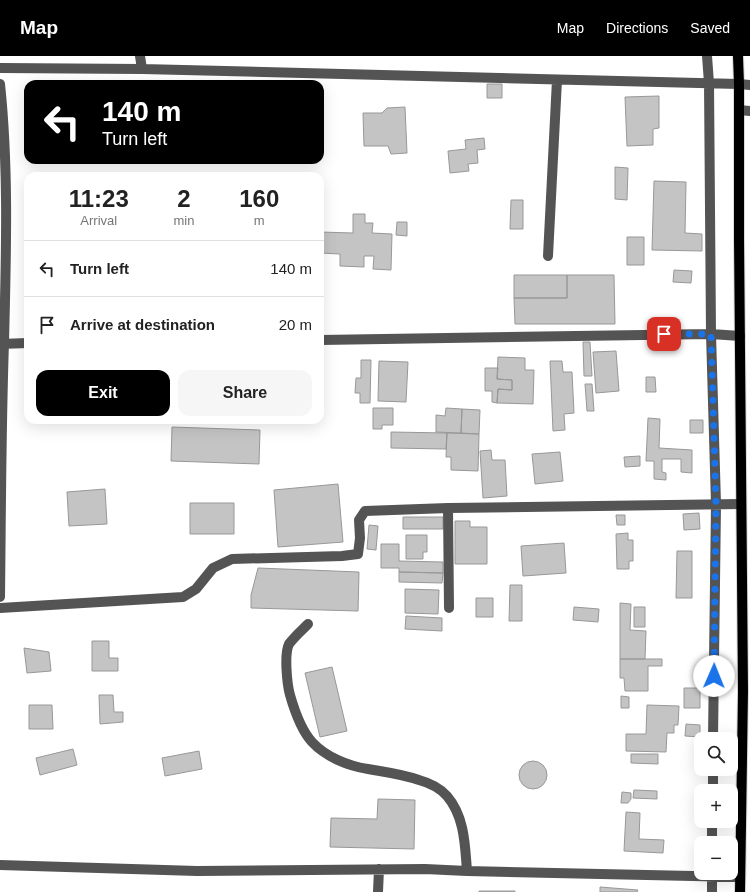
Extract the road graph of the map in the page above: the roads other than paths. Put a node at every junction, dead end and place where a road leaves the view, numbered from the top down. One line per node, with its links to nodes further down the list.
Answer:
1 (140, 56): 5 (street)
2 (707, 56): 7 (street)
3 (738, 56): 9 (main road)
4 (0, 68): 5 (street)
5 (142, 69): 6 (street)
6 (557, 80): 7 (street); 13 (street)
7 (709, 83): 9 (street); 14 (street)
8 (0, 84): 17 (street)
9 (739, 84): 10 (street); 11 (main road)
10 (750, 85)
11 (739, 110): 12 (street); 15 (main road)
12 (750, 112)
13 (548, 256)
14 (711, 334): 15 (street); 16 (street); 19 (street)
15 (740, 336): 20 (main road)
16 (324, 340)
17 (2, 344): 18 (street); 22 (street)
18 (24, 344)
19 (716, 504): 20 (street); 21 (street); 28 (street)
20 (741, 504): 26 (main road)
21 (448, 508): 23 (street); 24 (street)
22 (0, 597)
23 (0, 608)
24 (449, 608)
25 (308, 624): 31 (street)
26 (746, 691): 27 (main road)
27 (746, 715): 33 (main road)
28 (713, 732)
29 (0, 865): 30 (street)
30 (379, 869): 31 (street); 35 (street)
31 (468, 871): 32 (street)
32 (694, 875)
33 (739, 877): 37 (main road)
34 (712, 880): 36 (street)
35 (378, 892)
36 (712, 892)
37 (740, 892)

